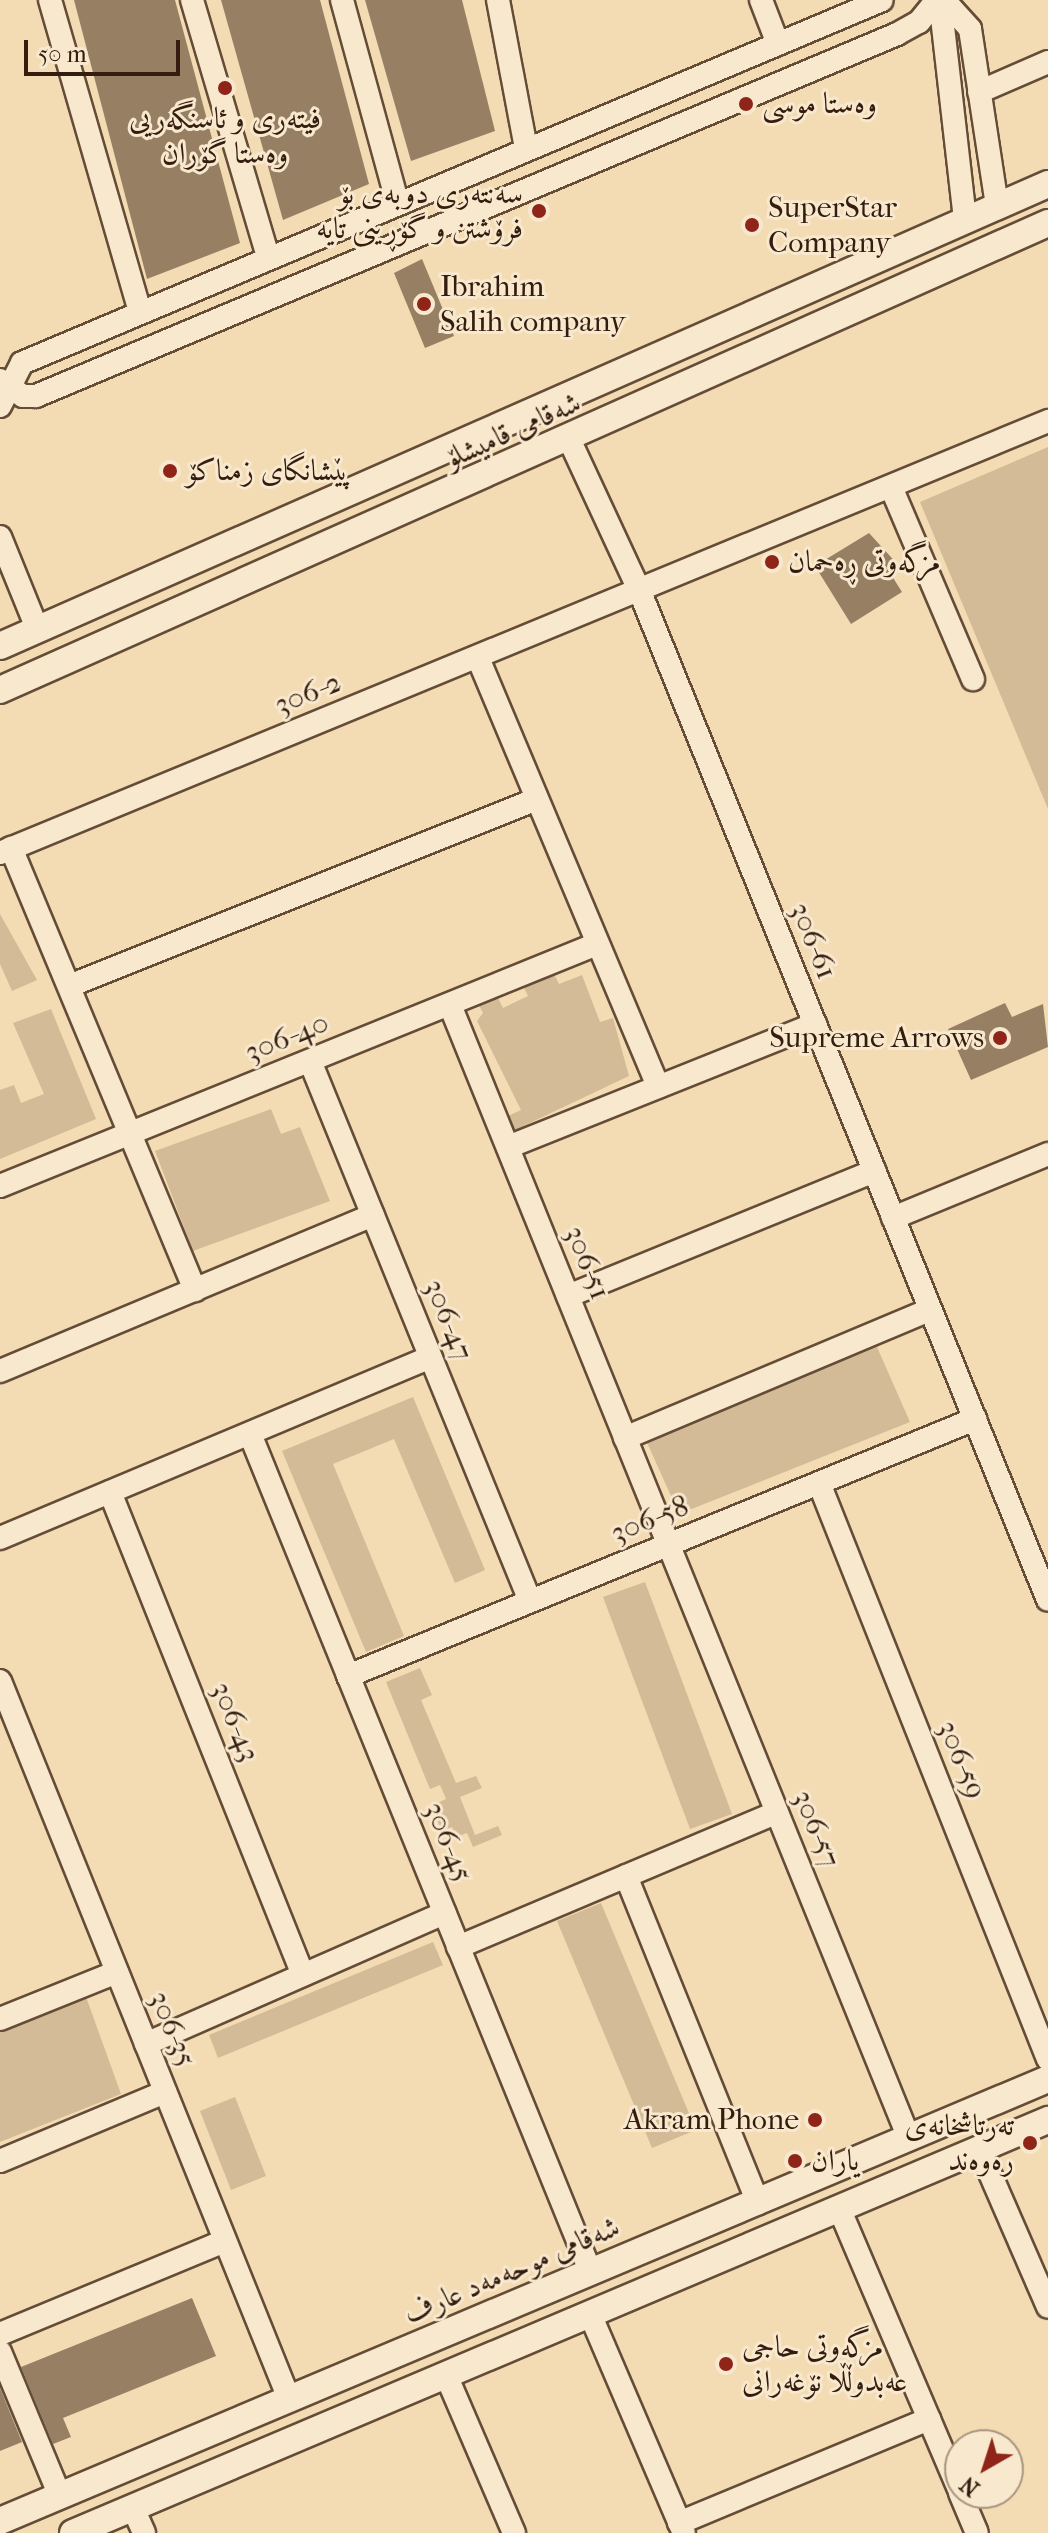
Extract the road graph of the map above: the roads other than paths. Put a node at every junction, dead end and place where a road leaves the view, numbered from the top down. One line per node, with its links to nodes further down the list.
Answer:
1 (50, 0): 18 (street)
2 (192, 0): 17 (street)
3 (342, 0): 13 (street)
4 (498, 0): 11 (street)
5 (761, 0): 8 (street)
6 (882, 0): 8 (street)
7 (940, 0): 10 (street); 15 (street); 19 (street)
8 (778, 44): 11 (street)
9 (1048, 62): 10 (street)
10 (979, 92): 14 (street)
11 (526, 148): 13 (street)
12 (1048, 184): 14 (street, شەقامی قامیشلۆ)
13 (397, 201): 17 (street)
14 (997, 206): 15 (street, شەقامی قامیشلۆ)
15 (965, 220): 25 (street, شەقامی قامیشلۆ)
16 (1048, 223): 21 (street, شەقامی قامیشلۆ)
17 (268, 257): 18 (street)
18 (140, 312): 19 (street)
19 (4, 392)
20 (1048, 421): 22 (street, 306-2)
21 (570, 441): 24 (street, 306-61); 29 (street, شەقامی قامیشلۆ)
22 (891, 487): 24 (street, 306-2); 28 (street)
23 (0, 537): 25 (street)
24 (640, 592): 27 (street, 306-2); 35 (street, 306-61)
25 (37, 628): 26 (street, شەقامی قامیشلۆ)
26 (0, 646)
27 (478, 658): 30 (street); 31 (street, 306-2)
28 (973, 679)
29 (0, 690)
30 (537, 799): 32 (street); 33 (street)
31 (6, 850): 33 (street)
32 (597, 944): 34 (street, 306-40); 37 (street)
33 (69, 986): 38 (street)
34 (450, 1005): 36 (street, 306-40); 39 (street, 306-51)
35 (815, 1024): 37 (street); 41 (street, 306-61)
36 (310, 1061): 38 (street, 306-40); 43 (street, 306-47)
37 (658, 1087): 39 (street)
38 (131, 1134): 42 (street, 306-40); 45 (street)
39 (508, 1147): 46 (street, 306-51)
40 (1048, 1154): 44 (street)
41 (874, 1171): 44 (street, 306-61); 46 (street)
42 (0, 1186)
43 (373, 1215): 45 (street); 48 (street, 306-47)
44 (893, 1218): 47 (street, 306-61)
45 (195, 1290): 49 (street)
46 (568, 1296): 52 (street, 306-51)
47 (930, 1310): 50 (street, 306-61); 52 (street)
48 (430, 1357): 51 (street); 58 (street, 306-47)
49 (0, 1371)
50 (975, 1419): 53 (street, 306-58); 57 (street, 306-61)
51 (250, 1434): 54 (street); 59 (street, 306-45)
52 (625, 1438): 56 (street, 306-51)
53 (819, 1483): 56 (street, 306-58); 69 (street, 306-59)
54 (110, 1492): 55 (street); 66 (street, 306-43)
55 (0, 1538)
56 (669, 1545): 58 (street, 306-58); 61 (street, 306-57)
57 (1048, 1600)
58 (530, 1601): 59 (street, 306-58)
59 (348, 1676): 63 (street, 306-45)
60 (0, 1681): 65 (street, 306-35)
61 (777, 1812): 62 (street); 73 (street, 306-57)
62 (626, 1876): 64 (street); 76 (street)
63 (444, 1913): 64 (street, 306-45); 66 (street)
64 (458, 1947): 80 (street, 306-45)
65 (117, 1972): 67 (street); 68 (street, 306-35)
66 (303, 1975): 68 (street)
67 (0, 2019)
68 (146, 2044): 71 (street, 306-35)
69 (1048, 2059)
70 (1048, 2079): 73 (street, شەقامی موحەمەد عارف)
71 (165, 2092): 75 (street); 78 (street, 306-35)
72 (1048, 2120): 74 (street)
73 (908, 2136): 76 (street, شەقامی موحەمەد عارف)
74 (979, 2148): 77 (street); 81 (street)
75 (0, 2161)
76 (749, 2206): 79 (street); 80 (street, شەقامی موحەمەد عارف)
77 (839, 2208): 79 (street); 87 (street)
78 (225, 2241): 83 (street); 86 (street, 306-35)
79 (753, 2244): 82 (street)
80 (591, 2273): 86 (street, شەقامی موحەمەد عارف)
81 (1048, 2307)
82 (590, 2314): 85 (street); 93 (street)
83 (0, 2334)
84 (0, 2352): 89 (street)
85 (446, 2375): 90 (street); 96 (street)
86 (289, 2399): 89 (street, شەقامی موحەمەد عارف)
87 (929, 2419): 88 (street); 93 (street)
88 (944, 2455)
89 (60, 2496): 92 (street, شەقامی موحەمەد عارف)
90 (133, 2508): 94 (street); 95 (street)
91 (967, 2509): 97 (street)
92 (0, 2521)
93 (681, 2528)
94 (73, 2533)
95 (144, 2533)
96 (514, 2533)
97 (977, 2533)

